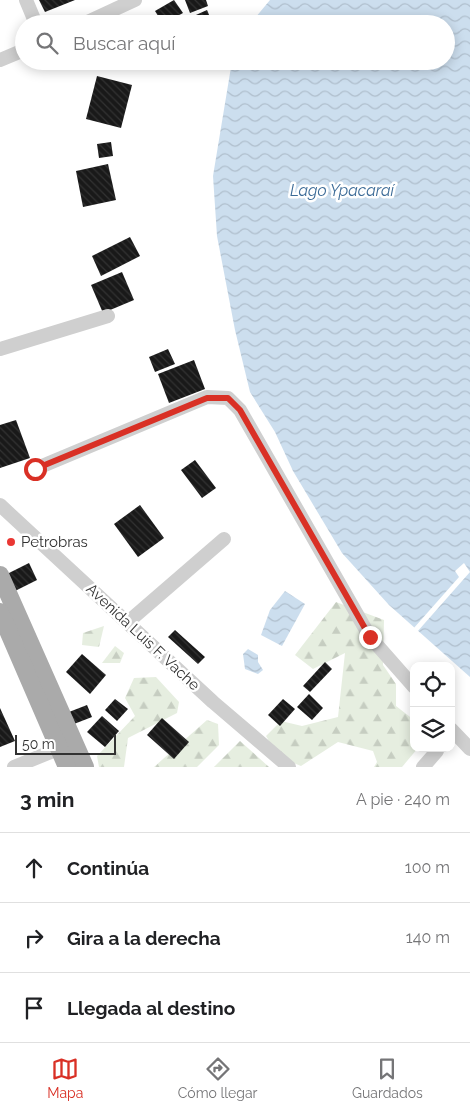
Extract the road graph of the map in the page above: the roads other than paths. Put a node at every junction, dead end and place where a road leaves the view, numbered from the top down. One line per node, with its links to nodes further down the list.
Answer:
1 (26, 0): 3 (street)
2 (136, 0): 4 (street)
3 (32, 15)
4 (103, 15)
5 (15, 54): 6 (street)
6 (0, 60)
7 (108, 316): 8 (street)
8 (0, 349)
9 (35, 469): 15 (street)
10 (0, 506): 14 (street, Avenida Luis F. Vache)
11 (224, 539): 14 (street)
12 (0, 575): 22 (main road)
13 (0, 612): 17 (main road)
14 (128, 622): 23 (street, Avenida Luis F. Vache)
15 (410, 683)
16 (455, 733): 18 (street)
17 (58, 748): 20 (street); 21 (main road)
18 (470, 749)
19 (436, 752): 24 (street)
20 (14, 767)
21 (67, 767)
22 (85, 767)
23 (289, 767)
24 (422, 767)

